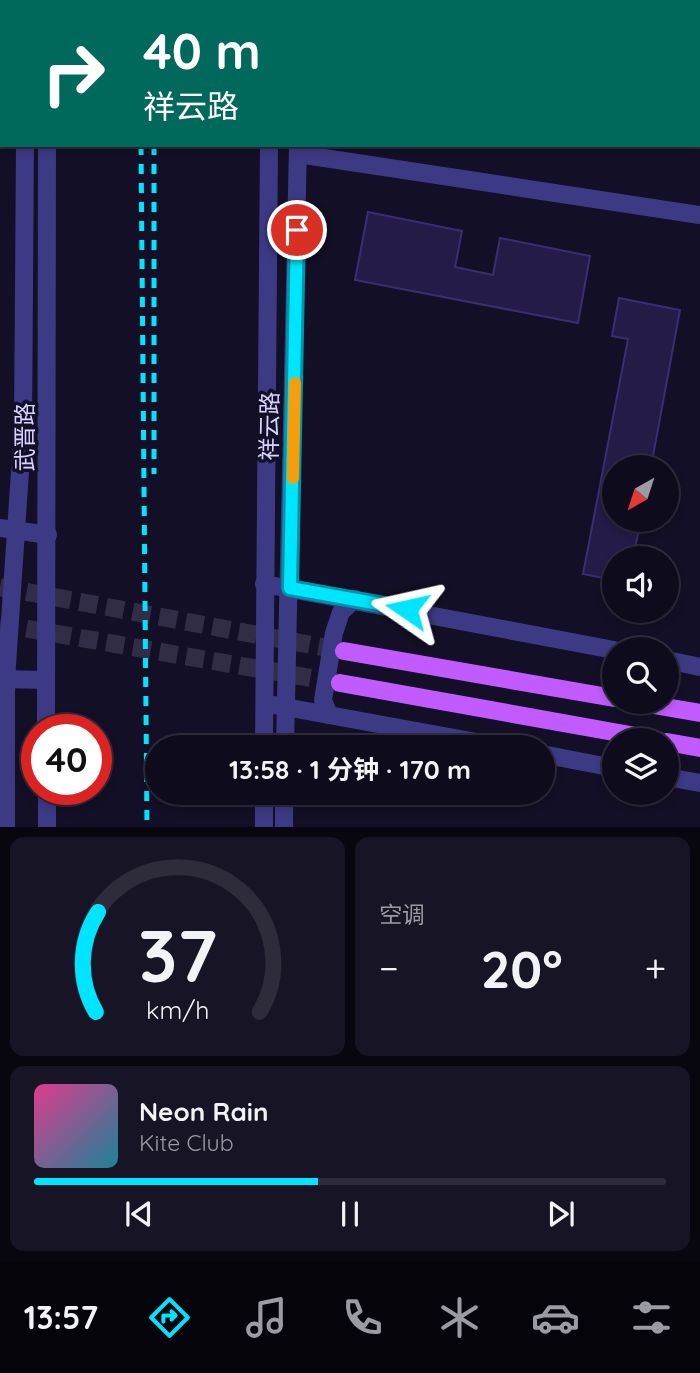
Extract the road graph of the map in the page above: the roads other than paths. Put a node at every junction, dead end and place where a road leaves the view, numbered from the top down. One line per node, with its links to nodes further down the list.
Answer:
1 (25, 147): 6 (street, 武晋路)
2 (47, 147): 7 (street, 武晋路)
3 (269, 147): 8 (street, 祥云路)
4 (298, 149): 5 (street); 9 (street, 祥云路)
5 (700, 215)
6 (8, 530): 7 (street); 15 (street, 武晋路)
7 (48, 535): 16 (street, 武晋路)
8 (264, 584): 9 (street); 19 (street, 祥云路)
9 (290, 588): 10 (street); 20 (street, 祥云路)
10 (355, 599): 11 (street); 24 (street)
11 (602, 648)
12 (344, 651): 18 (main road)
13 (679, 663): 14 (street)
14 (700, 667)
15 (3, 679): 16 (street); 38 (street, 武晋路)
16 (46, 680): 23 (street, 武晋路)
17 (340, 683): 25 (main road)
18 (602, 696)
19 (264, 702): 20 (street); 26 (street, 祥云路)
20 (285, 707): 24 (street); 27 (street, 祥云路)
21 (679, 709): 22 (main road)
22 (700, 713)
23 (46, 714)
24 (329, 715): 28 (street)
25 (602, 730)
26 (264, 735)
27 (285, 735)
28 (438, 735)
29 (679, 744): 30 (main road)
30 (700, 748)
31 (555, 757): 32 (street)
32 (602, 766)
33 (679, 779): 34 (street)
34 (700, 783)
35 (47, 805): 39 (street)
36 (264, 805): 40 (street)
37 (285, 805): 41 (street)
38 (6, 827)
39 (47, 827)
40 (264, 827)
41 (284, 827)

